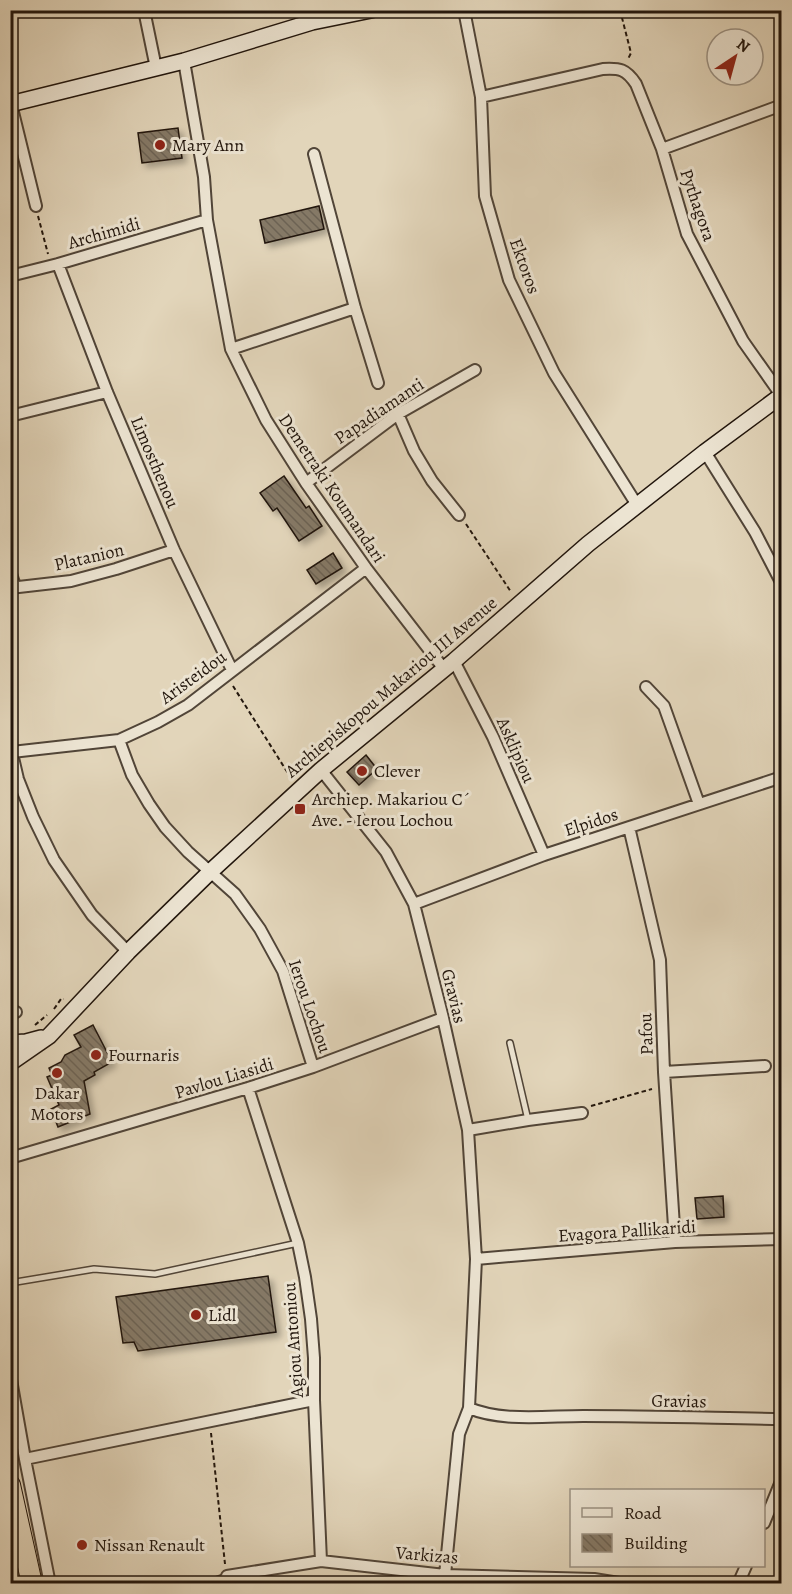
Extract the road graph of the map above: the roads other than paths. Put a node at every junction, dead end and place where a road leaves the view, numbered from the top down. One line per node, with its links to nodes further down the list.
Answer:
1 (144, 10): 6 (street)
2 (371, 10): 4 (main road)
3 (464, 10): 7 (street, Ektoros)
4 (311, 16): 5 (main road)
5 (184, 61): 6 (main road); 13 (street, Demetraki Koumandari)
6 (156, 68): 8 (main road)
7 (481, 97): 10 (street, Pythagora); 26 (street, Ektoros)
8 (10, 104): 12 (street)
9 (782, 105): 10 (street)
10 (662, 149): 21 (street, Pythagora)
11 (314, 154): 16 (street)
12 (36, 206)
13 (207, 220): 14 (street, Archimidi); 17 (street, Demetraki Koumandari)
14 (54, 265): 15 (street, Archimidi); 20 (street, Limosthenou)
15 (10, 276)
16 (355, 308): 17 (street); 19 (street)
17 (231, 349): 25 (street, Demetraki Koumandari)
18 (475, 370): 22 (street, Papadiamanti)
19 (378, 383)
20 (106, 392): 23 (street); 28 (street, Limosthenou)
21 (781, 395): 24 (main road, Archiepiskopou Makariou III Avenue)
22 (398, 414): 25 (street, Papadiamanti); 27 (street)
23 (10, 416)
24 (705, 452): 26 (main road, Archiepiskopou Makariou III Avenue); 31 (street)
25 (306, 483): 29 (street, Demetraki Koumandari)
26 (637, 505): 33 (main road, Archiepiskopou Makariou III Avenue)
27 (459, 514)
28 (174, 550): 32 (street, Platanion); 34 (street, Limosthenou)
29 (366, 568): 33 (street, Demetraki Koumandari); 34 (street, Aristeidou)
30 (10, 571): 32 (street)
31 (782, 584)
32 (13, 587)
33 (449, 665): 38 (main road, Archiepiskopou Makariou III Avenue); 42 (street, Asklipiou)
34 (229, 672): 36 (street, Aristeidou)
35 (646, 687): 40 (street)
36 (119, 740): 37 (street, Aristeidou); 43 (street, Ierou Lochou)
37 (11, 749): 45 (street)
38 (321, 770): 43 (main road, Archiepiskopou Makariou III Avenue); 44 (street, Gravias)
39 (782, 777): 40 (street, Elpidos)
40 (699, 804): 41 (street, Elpidos)
41 (629, 827): 42 (street, Elpidos); 53 (street, Pafou)
42 (544, 855): 44 (street, Elpidos)
43 (210, 872): 45 (main road, Archiepiskopou Makariou III Avenue); 52 (street, Ierou Lochou)
44 (414, 904): 46 (street, Gravias)
45 (128, 952): 47 (main road, Archiepiskopou Makariou III Avenue)
46 (443, 1018): 52 (street, Pavlou Liasidi); 57 (street, Gravias)
47 (50, 1035): 48 (main road); 50 (main road, Archiepiskopou Makariou III Avenue)
48 (10, 1043)
49 (510, 1043): 56 (lane)
50 (10, 1063)
51 (765, 1066): 53 (street)
52 (313, 1067): 54 (street, Pavlou Liasidi)
53 (664, 1072): 60 (street, Pafou)
54 (248, 1088): 58 (street, Pavlou Liasidi); 61 (street, Agiou Antoniou)
55 (582, 1113): 56 (street)
56 (528, 1120): 57 (street)
57 (468, 1130): 62 (street, Gravias)
58 (10, 1158)
59 (782, 1239): 60 (street, Evagora Pallikaridi)
60 (675, 1242): 62 (street, Evagora Pallikaridi)
61 (298, 1244): 63 (lane); 65 (street, Agiou Antoniou)
62 (476, 1259): 66 (street, Gravias)
63 (10, 1283)
64 (10, 1374): 68 (street)
65 (314, 1400): 68 (street); 72 (street, Agiou Antoniou)
66 (469, 1408): 67 (street, Gravias); 75 (street, Gravias)
67 (782, 1419)
68 (25, 1459): 79 (street)
69 (782, 1479): 71 (street)
70 (10, 1485): 78 (highway)
71 (765, 1520)
72 (321, 1562): 74 (street, Varkizas); 76 (street, Varkizas)
73 (746, 1567): 83 (street)
74 (415, 1572): 75 (street, Varkizas); 81 (street)
75 (445, 1575): 77 (street, Varkizas)
76 (227, 1576): 80 (lane)
77 (594, 1582): 82 (street, Varkizas)
78 (32, 1584)
79 (50, 1584)
80 (205, 1584)
81 (415, 1584)
82 (625, 1584)
83 (738, 1584)

